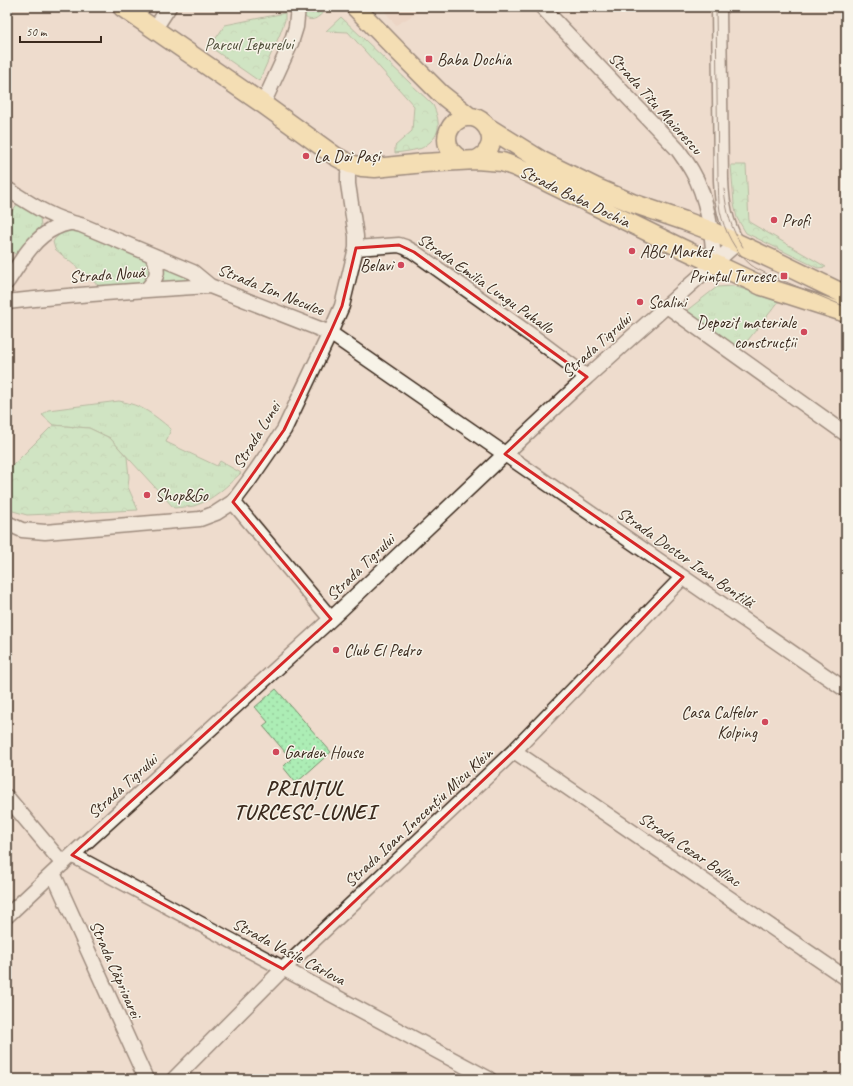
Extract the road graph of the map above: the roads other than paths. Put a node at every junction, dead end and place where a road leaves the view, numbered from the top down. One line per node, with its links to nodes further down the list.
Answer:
1 (122, 7): 7 (main road, Strada Baba Dochia)
2 (168, 7): 7 (street)
3 (298, 7): 9 (street)
4 (356, 7): 8 (main road)
5 (542, 7): 19 (street, Strada Titu Maiorescu)
6 (719, 7): 21 (street)
7 (154, 30): 9 (main road, Strada Baba Dochia)
8 (441, 94): 10 (main road); 12 (main road)
9 (263, 104): 15 (main road, Strada Baba Dochia)
10 (470, 117): 11 (main road); 12 (main road)
11 (489, 128): 13 (main road); 19 (main road, Strada Baba Dochia)
12 (448, 134): 13 (main road); 14 (main road)
13 (469, 160): 14 (main road, Strada Baba Dochia); 24 (main road, Strada Baba Dochia)
14 (424, 162): 15 (main road, Strada Baba Dochia)
15 (350, 164): 22 (street, Strada Lunei)
16 (7, 189): 17 (street, Strada Ion Neculce)
17 (45, 213): 18 (street, Strada Ion Neculce); 20 (street)
18 (70, 223): 20 (street); 23 (street, Strada Ion Neculce)
19 (711, 231): 21 (main road, Strada Baba Dochia); 24 (street, Strada Titu Maiorescu)
20 (45, 234): 25 (street)
21 (737, 243): 24 (street, Strada Tigrului); 28 (main road, Strada Baba Dochia)
22 (356, 248): 32 (street, Strada Lunei); 33 (street, Strada Emilia Lungu Puhallo)
23 (152, 255): 26 (street, Strada Ion Neculce); 27 (street)
24 (714, 264): 30 (street, Strada Tigrului); 31 (main road, Strada Baba Dochia)
25 (7, 282)
26 (210, 286): 27 (street, Strada Nouă); 32 (street, Strada Ion Neculce)
27 (148, 289): 29 (street, Strada Nouă)
28 (846, 295)
29 (7, 302)
30 (666, 306): 33 (street, Strada Tigrului); 34 (street)
31 (846, 313)
32 (330, 333): 35 (street, Strada Ion Neculce); 36 (street, Strada Lunei)
33 (587, 377): 35 (street, Strada Tigrului)
34 (846, 434)
35 (505, 454): 38 (street, Strada Doctor Ioan Bontilă); 39 (street, Strada Tigrului)
36 (233, 502): 37 (street, Strada Lunei); 39 (street)
37 (7, 523)
38 (683, 577): 40 (street, Strada Doctor Ioan Bontilă); 41 (street, Strada Ioan Inocențiu Micu Klein)
39 (331, 619): 43 (street, Strada Tigrului)
40 (846, 690)
41 (514, 751): 45 (street, Strada Ioan Inocențiu Micu Klein); 46 (street, Strada Cezar Bolliac)
42 (7, 797): 43 (street)
43 (63, 864): 44 (street, Strada Tigrului); 45 (street, Strada Vasile Cârlova); 47 (street, Strada Căprioarei)
44 (7, 916)
45 (283, 969): 48 (street, Strada Ioan Inocențiu Micu Klein); 49 (street, Strada Vasile Cârlova)
46 (846, 978)
47 (146, 1079)
48 (174, 1079)
49 (489, 1079)

